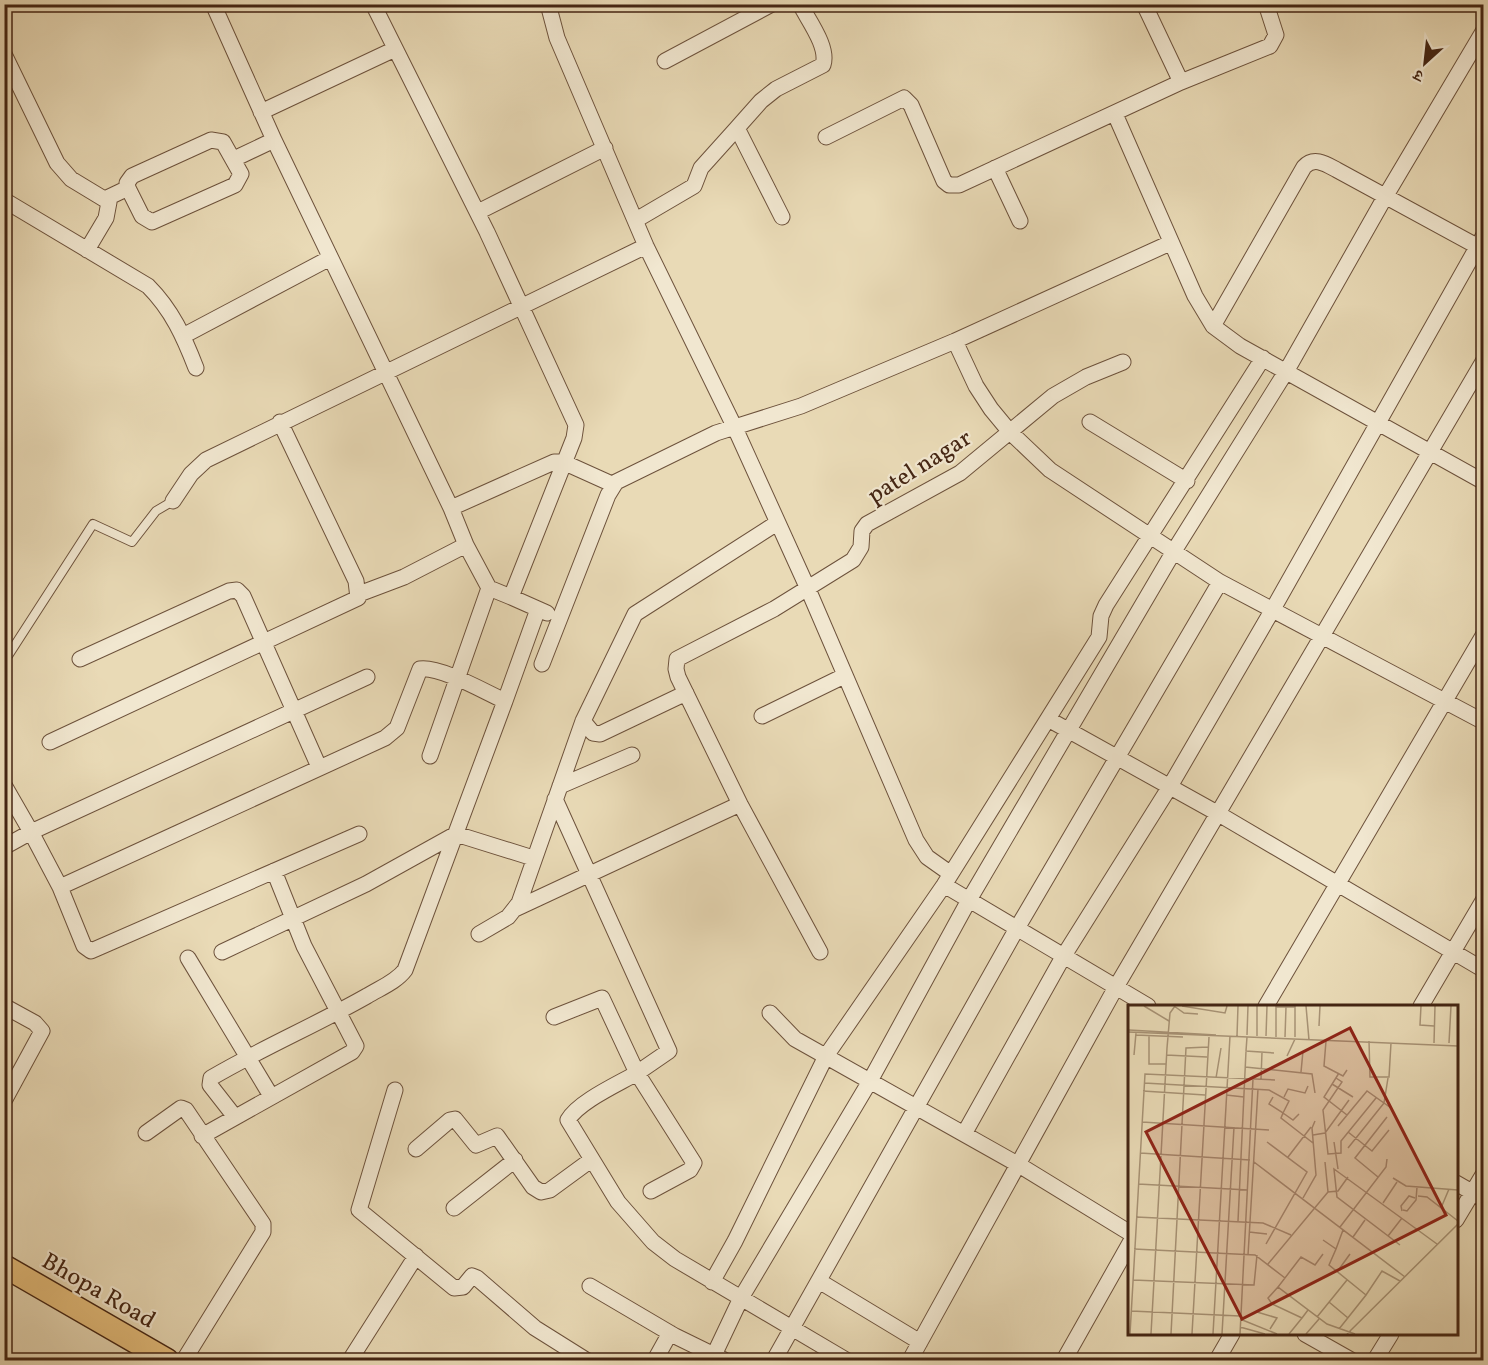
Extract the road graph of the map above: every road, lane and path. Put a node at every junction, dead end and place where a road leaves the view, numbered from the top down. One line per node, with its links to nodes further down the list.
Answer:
1 (213, 4): 13 (street)
2 (373, 4): 9 (street)
3 (548, 4): 18 (street)
4 (772, 4): 11 (street)
5 (800, 4): 15 (street)
6 (1144, 4): 12 (street)
7 (1266, 4): 12 (street)
8 (1484, 30): 22 (street)
9 (395, 50): 13 (street); 25 (street)
10 (5, 58): 23 (street)
11 (666, 61)
12 (1181, 82): 14 (street)
13 (261, 112): 17 (street)
14 (1115, 114): 20 (street); 29 (street)
15 (737, 128): 26 (street); 27 (street)
16 (825, 137): 20 (street)
17 (274, 140): 19 (street); 33 (street)
18 (605, 148): 25 (street); 27 (street)
19 (234, 159): 21 (street); 21 (street)
20 (995, 168): 28 (street)
21 (128, 188): 23 (street)
22 (1384, 197): 30 (street); 35 (street); 42 (street)
23 (107, 198): 32 (street)
24 (4, 200): 32 (street)
25 (478, 212): 34 (street)
26 (782, 217)
27 (636, 220): 31 (street)
28 (1020, 221)
29 (1170, 243): 35 (street); 37 (street)
30 (1481, 244): 46 (street)
31 (646, 246): 34 (street); 47 (street)
32 (87, 250): 36 (street)
33 (330, 258): 36 (street); 43 (street)
34 (520, 307): 43 (street); 50 (street)
35 (1213, 326): 38 (street)
36 (183, 336): 41 (street)
37 (955, 341): 47 (street); 48 (street)
38 (1263, 358): 42 (street); 51 (street)
39 (1484, 360): 49 (street)
40 (1123, 362): 48 (street, patel nagar)
41 (196, 368)
42 (1287, 370): 46 (street); 59 (street)
43 (386, 375): 44 (street); 55 (street)
44 (280, 422): 54 (street); 63 (street)
45 (1090, 422): 51 (street)
46 (1379, 423): 49 (street); 66 (street)
47 (735, 428): 53 (street); 56 (street)
48 (1010, 432): 57 (street); 62 (street, patel nagar)
49 (1432, 451): 52 (street); 69 (street)
50 (563, 462): 53 (street); 55 (street); 64 (street)
51 (1187, 481): 57 (street)
52 (1484, 482)
53 (614, 484): 67 (street)
54 (173, 501): 72 (lane)
55 (451, 508): 58 (street)
56 (777, 523): 62 (street); 83 (street)
57 (1150, 536): 59 (street); 82 (street)
58 (466, 545): 61 (street); 63 (street)
59 (1174, 551): 60 (street); 85 (street)
60 (1220, 582): 66 (street); 89 (street)
61 (489, 588): 64 (street); 76 (street)
62 (808, 589): 74 (street); 77 (street, patel nagar)
63 (359, 594): 70 (street)
64 (512, 597): 65 (street)
65 (538, 609): 67 (street); 79 (street)
66 (1273, 609): 69 (street); 92 (street)
67 (559, 618): 73 (street)
68 (1484, 634): 78 (street)
69 (1322, 636): 78 (street); 95 (street)
70 (261, 642): 71 (street); 80 (street); 86 (street)
71 (80, 659)
72 (4, 662)
73 (542, 664)
74 (844, 676): 81 (street); 103 (street)
75 (367, 677): 80 (street)
76 (456, 679): 79 (street); 88 (street); 90 (street)
77 (686, 693): 83 (street); 94 (street, patel nagar)
78 (1445, 700): 84 (street); 104 (street)
79 (505, 701): 98 (street)
80 (293, 710): 90 (street); 96 (street)
81 (762, 716)
82 (1048, 719): 85 (street); 103 (street)
83 (583, 721): 93 (street)
84 (1484, 722)
85 (1068, 730): 89 (street); 107 (street)
86 (50, 742)
87 (632, 754): 93 (street)
88 (430, 756)
89 (1117, 758): 92 (street); 110 (street)
90 (319, 767): 105 (street)
91 (4, 785): 96 (street)
92 (1169, 788): 95 (street); 115 (street)
93 (557, 793): 100 (street); 102 (street)
94 (740, 804): 102 (street); 114 (street, patel nagar)
95 (1217, 813): 104 (street); 118 (street)
96 (31, 832): 99 (street); 105 (street)
97 (359, 834): 101 (street)
98 (456, 834): 100 (street); 109 (street); 123 (street)
99 (4, 847)
100 (533, 858): 108 (street)
101 (274, 871): 105 (street); 109 (street)
102 (588, 875): 108 (street); 128 (street)
103 (948, 880): 107 (street); 127 (street)
104 (1336, 884): 112 (street); 120 (street)
105 (60, 887)
106 (1484, 899): 112 (street)
107 (969, 900): 110 (street); 129 (street)
108 (516, 909): 111 (street)
109 (293, 919): 113 (street); 123 (street)
110 (1016, 930): 115 (street); 133 (street)
111 (479, 934)
112 (1452, 951): 117 (street); 121 (street)
113 (222, 952)
114 (820, 952)
115 (1064, 957): 118 (street); 136 (street)
116 (188, 958): 126 (street)
117 (1484, 970)
118 (1116, 987): 119 (street); 141 (street)
119 (1146, 1005)
120 (1267, 1005)
121 (1422, 1005)
122 (4, 1006): 132 (street)
123 (338, 1012): 126 (street); 131 (street)
124 (770, 1013): 127 (street)
125 (554, 1017): 128 (street)
126 (247, 1056): 131 (street); 134 (street)
127 (826, 1056): 129 (street); 154 (street)
128 (637, 1073): 140 (street); 144 (street)
129 (870, 1081): 133 (street); 156 (street)
130 (395, 1090): 150 (street)
131 (271, 1096): 134 (street)
132 (4, 1101)
133 (916, 1106): 136 (street); 153 (street)
134 (235, 1118): 137 (street)
135 (146, 1132): 137 (street)
136 (964, 1134): 141 (street)
137 (202, 1136): 166 (street)
138 (416, 1149): 139 (street)
139 (514, 1160): 140 (street); 146 (street)
140 (591, 1160): 154 (street)
141 (1019, 1165): 148 (street); 162 (street)
142 (1484, 1173): 145 (street)
143 (1458, 1184): 145 (street)
144 (651, 1191)
145 (1478, 1196): 147 (street)
146 (454, 1208)
147 (1458, 1218)
148 (1128, 1232)
149 (1128, 1247): 173 (street)
150 (416, 1256): 167 (street); 168 (street)
151 (4, 1266): 165 (main road, Bhopa Road)
152 (4, 1281): 164 (main road, Bhopa Road)
153 (819, 1281): 157 (street); 162 (street)
154 (711, 1282): 156 (street)
155 (590, 1286): 158 (street)
156 (741, 1298): 157 (street); 163 (street)
157 (792, 1328): 170 (street); 171 (street)
158 (670, 1333): 163 (street); 169 (street)
159 (1231, 1335): 174 (street)
160 (1307, 1335): 175 (street)
161 (1390, 1335): 176 (street)
162 (920, 1342): 172 (street)
163 (719, 1358)
164 (142, 1360)
165 (167, 1360)
166 (184, 1360)
167 (350, 1360)
168 (586, 1360)
169 (655, 1360)
170 (774, 1360)
171 (846, 1360)
172 (909, 1360)
173 (1064, 1360)
174 (1217, 1360)
175 (1351, 1360)
176 (1375, 1360)

